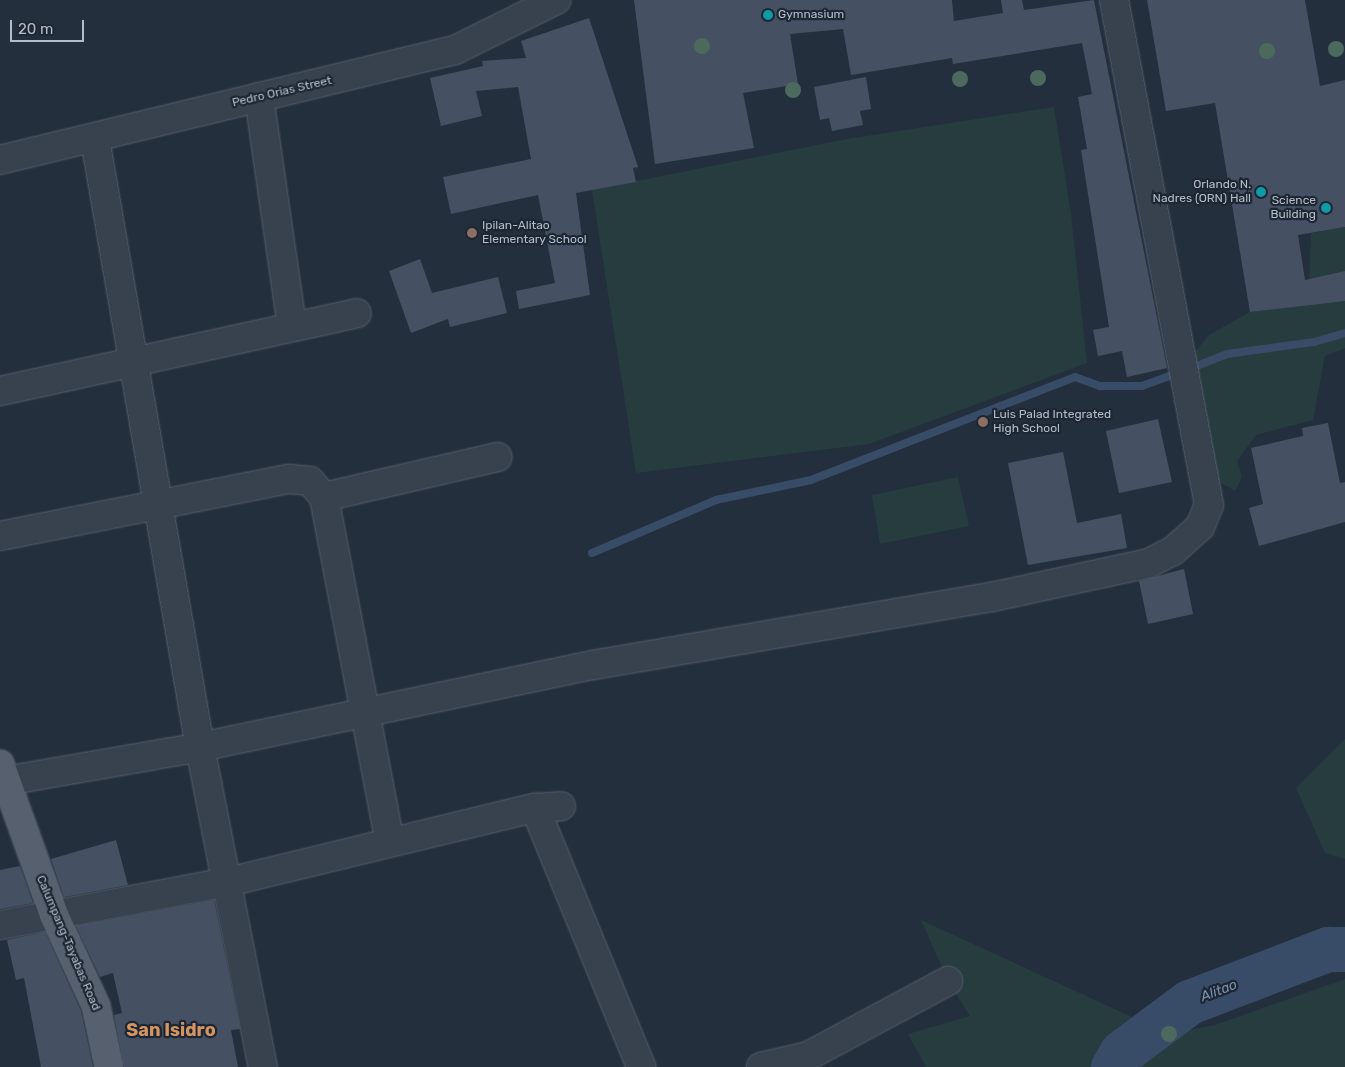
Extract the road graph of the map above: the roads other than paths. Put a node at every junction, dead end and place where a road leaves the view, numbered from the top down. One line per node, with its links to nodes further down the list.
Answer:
1 (556, 0): 3 (street, Pedro Orias Street)
2 (1114, 0): 14 (street)
3 (259, 97): 4 (street, Pedro Orias Street); 7 (street)
4 (95, 138): 5 (street, Pedro Orias Street); 8 (street)
5 (0, 160)
6 (357, 313): 7 (street)
7 (292, 327): 8 (street)
8 (131, 362): 9 (street); 12 (street)
9 (0, 392)
10 (497, 457): 11 (street)
11 (324, 497): 12 (street); 14 (street)
12 (157, 505): 13 (street); 15 (street)
13 (0, 536)
14 (366, 712): 15 (street); 17 (street)
15 (200, 747): 16 (street); 18 (street)
16 (1, 776): 19 (main road, Calumpang-Tayabas Road)
17 (390, 842): 18 (street); 24 (street)
18 (228, 882): 19 (street); 23 (street)
19 (54, 915): 20 (street); 22 (main road, Calumpang-Tayabas Road)
20 (0, 925)
21 (948, 981): 25 (street)
22 (109, 1067)
23 (264, 1067)
24 (641, 1067)
25 (762, 1067)

